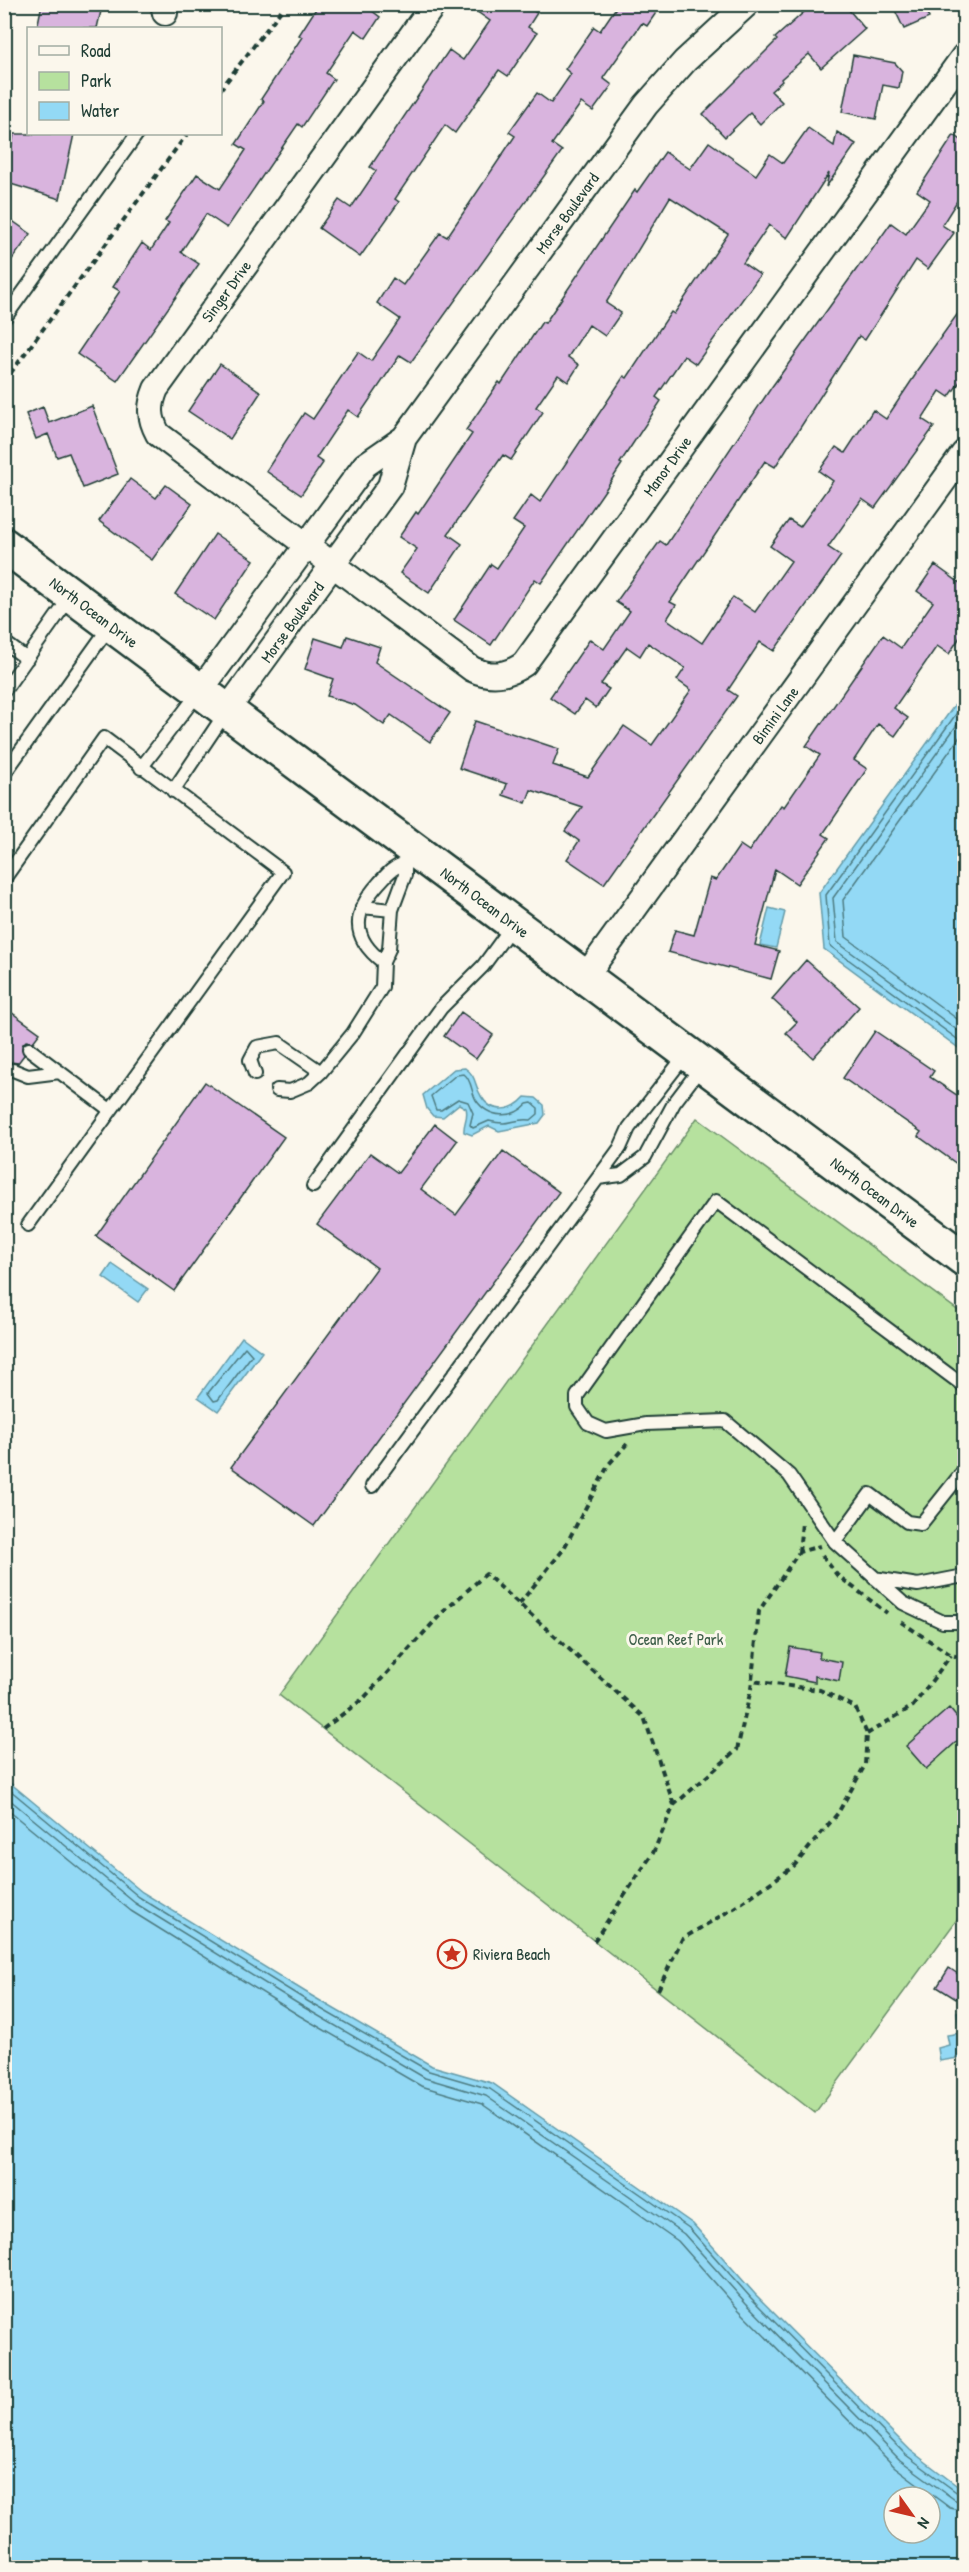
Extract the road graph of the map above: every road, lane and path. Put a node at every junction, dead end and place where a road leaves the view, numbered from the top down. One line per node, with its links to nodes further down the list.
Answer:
1 (286, 4): 5 (path)
2 (434, 4): 13 (street, Singer Drive)
3 (739, 7): 10 (street, Morse Boulevard)
4 (964, 56): 14 (street, Manor Drive)
5 (222, 87)
6 (136, 135): 8 (lane)
7 (186, 135): 9 (path)
8 (4, 319)
9 (4, 382)
10 (404, 438): 13 (street, Morse Boulevard); 14 (street, Morse Boulevard)
11 (964, 453): 31 (street, Bimini Lane)
12 (4, 545): 15 (main road, North Ocean Drive)
13 (307, 545): 14 (street, Manor Drive); 20 (street, Morse Boulevard)
14 (333, 565): 21 (street, Morse Boulevard)
15 (72, 595): 16 (main road, North Ocean Drive); 18 (lane)
16 (111, 624): 20 (main road, North Ocean Drive); 23 (lane)
17 (4, 642): 18 (lane)
18 (27, 659): 19 (lane)
19 (4, 691)
20 (200, 691): 21 (main road, North Ocean Drive); 22 (lane)
21 (227, 710): 24 (lane); 25 (main road, North Ocean Drive)
22 (141, 768): 24 (lane); 26 (lane)
23 (4, 774)
24 (173, 790): 39 (lane)
25 (410, 857): 27 (lane); 28 (lane); 29 (main road, North Ocean Drive)
26 (4, 879)
27 (362, 907): 28 (lane); 30 (lane)
28 (392, 910): 30 (lane)
29 (514, 924): 31 (main road, North Ocean Drive); 41 (lane)
30 (383, 962): 36 (lane)
31 (585, 977): 33 (main road, North Ocean Drive)
32 (29, 1049): 35 (lane)
33 (695, 1059): 40 (lane); 40 (lane); 43 (main road, North Ocean Drive)
34 (13, 1070): 35 (lane)
35 (60, 1072): 39 (lane)
36 (321, 1072): 37 (lane); 38 (lane)
37 (255, 1074)
38 (277, 1090)
39 (110, 1110): 42 (lane)
40 (598, 1178): 47 (lane)
41 (313, 1186)
42 (28, 1225)
43 (964, 1259)
44 (964, 1386): 45 (lane)
45 (646, 1424): 48 (lane); 51 (path)
46 (964, 1470): 48 (lane)
47 (372, 1486)
48 (835, 1542): 50 (lane); 54 (path)
49 (964, 1576): 50 (lane)
50 (874, 1578): 52 (lane)
51 (519, 1604): 55 (path); 57 (path)
52 (964, 1622)
53 (951, 1654): 56 (path)
54 (752, 1681): 56 (path); 57 (path)
55 (323, 1729)
56 (867, 1734): 59 (path)
57 (674, 1805): 58 (path)
58 (594, 1941)
59 (658, 1990)

